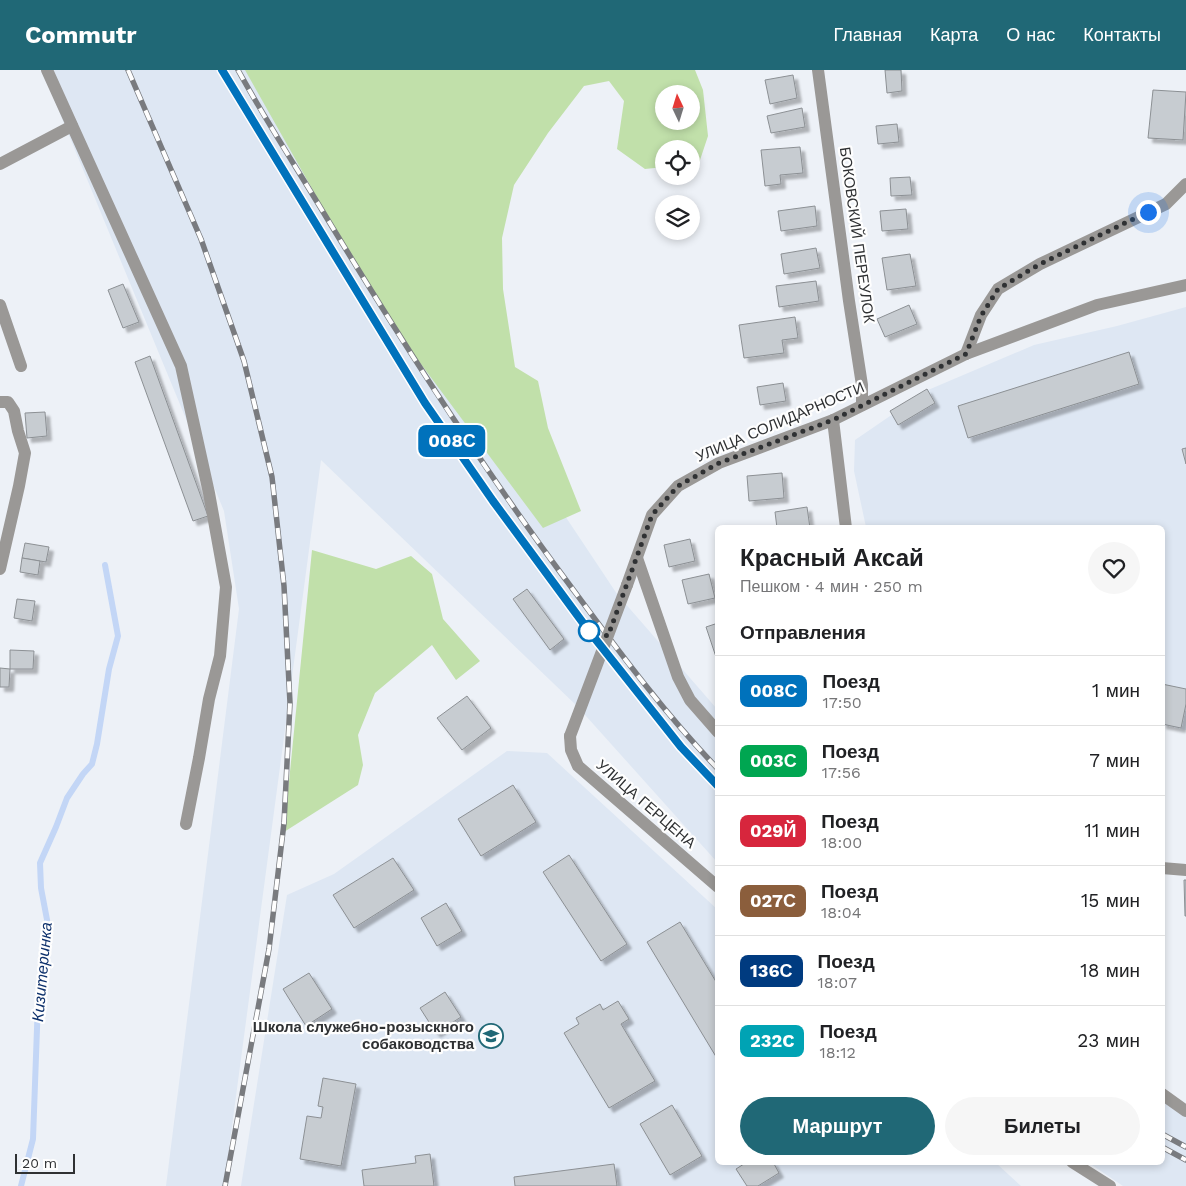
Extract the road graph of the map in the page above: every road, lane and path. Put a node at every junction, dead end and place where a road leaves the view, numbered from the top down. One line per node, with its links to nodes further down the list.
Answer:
1 (47, 70): 3 (street)
2 (818, 70): 11 (street, БОКОВСКИЙ ПЕРЕУЛОК)
3 (72, 126): 4 (street); 17 (street)
4 (0, 164)
5 (1186, 184): 8 (street)
6 (1186, 285): 8 (street, УЛИЦА СОЛИДАРНОСТИ)
7 (0, 305): 9 (street)
8 (966, 354): 11 (street, УЛИЦА СОЛИДАРНОСТИ)
9 (21, 366)
10 (0, 402): 15 (street)
11 (862, 405): 12 (street, УЛИЦА СОЛИДАРНОСТИ)
12 (833, 420): 13 (street); 14 (street, УЛИЦА СОЛИДАРНОСТИ)
13 (846, 525)
14 (637, 558): 16 (street); 20 (street, УЛИЦА ГЕРЦЕНА, bridge)
15 (0, 569)
16 (715, 729)
17 (186, 824)
18 (1165, 868): 19 (street)
19 (1186, 870)
20 (715, 884)
21 (1165, 1096): 22 (street)
22 (1186, 1111)
23 (1077, 1165): 24 (street)
24 (1110, 1186)

